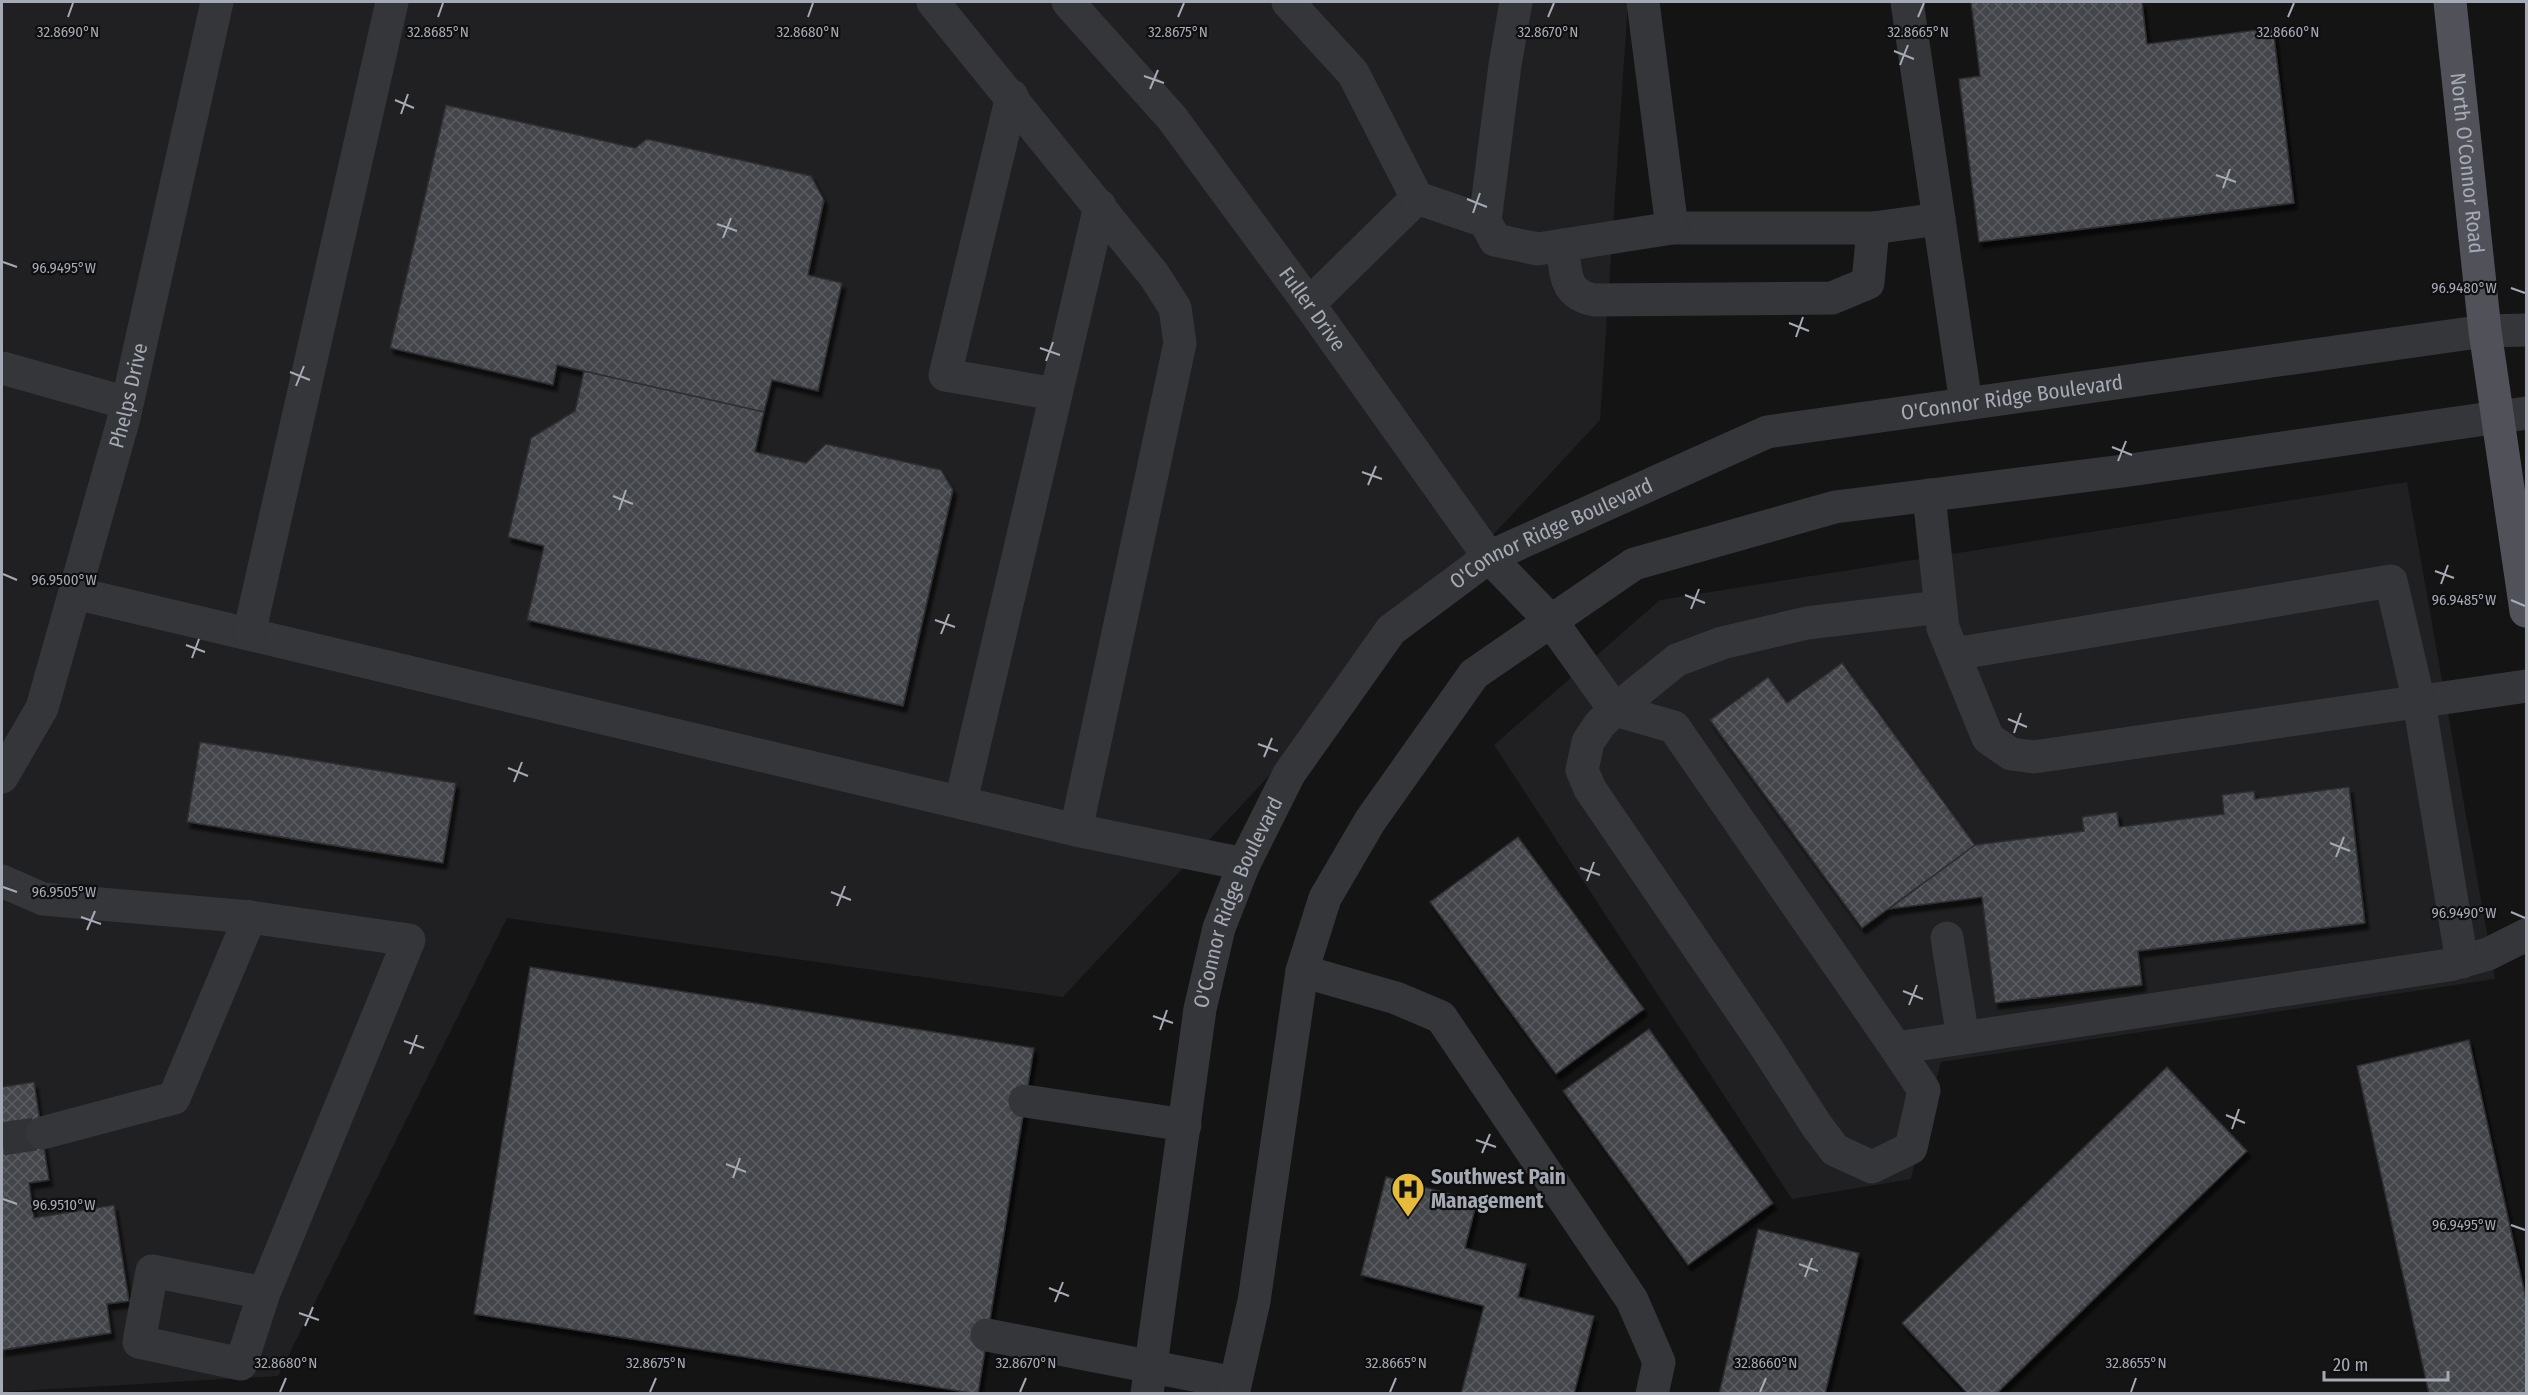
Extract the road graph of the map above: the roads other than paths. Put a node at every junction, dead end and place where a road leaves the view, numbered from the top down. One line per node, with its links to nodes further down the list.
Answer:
1 (217, 2): 23 (street, Phelps Drive)
2 (392, 2): 32 (street)
3 (933, 2): 10 (street)
4 (1068, 2): 18 (street, Fuller Drive)
5 (1288, 2): 11 (street)
6 (1516, 2): 14 (street)
7 (1643, 2): 15 (street)
8 (1907, 2): 13 (street)
9 (2450, 2): 20 (main road, North O'Connor Road)
10 (1012, 96): 12 (street); 22 (street)
11 (1417, 198): 14 (street); 18 (street)
12 (1100, 206): 22 (street); 39 (street)
13 (1939, 219): 16 (street); 24 (street)
14 (1485, 221): 17 (street)
15 (1672, 228): 16 (street); 17 (street)
16 (1873, 228): 17 (street)
17 (1562, 245)
18 (1309, 304): 27 (street, Fuller Drive)
19 (2526, 330): 20 (street, O'Connor Ridge Boulevard)
20 (2486, 331): 24 (street, O'Connor Ridge Boulevard); 25 (main road, North O'Connor Road)
21 (2, 368): 23 (street)
22 (1056, 394): 38 (street)
23 (127, 403): 28 (street, Phelps Drive)
24 (1966, 404): 27 (street, O'Connor Ridge Boulevard)
25 (2512, 415): 26 (street); 30 (main road, North O'Connor Road)
26 (1929, 495): 29 (street); 31 (street)
27 (1489, 557): 31 (street, Fuller Drive); 40 (street, O'Connor Ridge Boulevard)
28 (75, 593): 32 (street); 37 (street, Phelps Drive)
29 (1940, 607): 33 (street); 36 (street)
30 (2526, 610)
31 (1551, 621): 36 (street, Fuller Drive); 46 (street)
32 (249, 634): 38 (street)
33 (1954, 654): 35 (street); 35 (street)
34 (2526, 686): 35 (street)
35 (2419, 702): 45 (street)
36 (1615, 710): 48 (street); 48 (street)
37 (2, 777)
38 (961, 801): 39 (street)
39 (1076, 830): 40 (street)
40 (1244, 864): 50 (street, O'Connor Ridge Boulevard)
41 (2, 881): 42 (street)
42 (250, 917): 51 (street); 52 (street)
43 (2526, 935): 45 (street)
44 (1947, 938): 47 (street)
45 (2462, 962): 47 (street)
46 (1302, 970): 55 (street); 56 (street)
47 (1963, 1038): 48 (street)
48 (1896, 1048)
49 (1025, 1101): 50 (street)
50 (1185, 1125): 54 (street, O'Connor Ridge Boulevard)
51 (42, 1133)
52 (264, 1293)
53 (987, 1335): 54 (street)
54 (1150, 1380): 55 (street)
55 (1234, 1388)
56 (1652, 1394)

